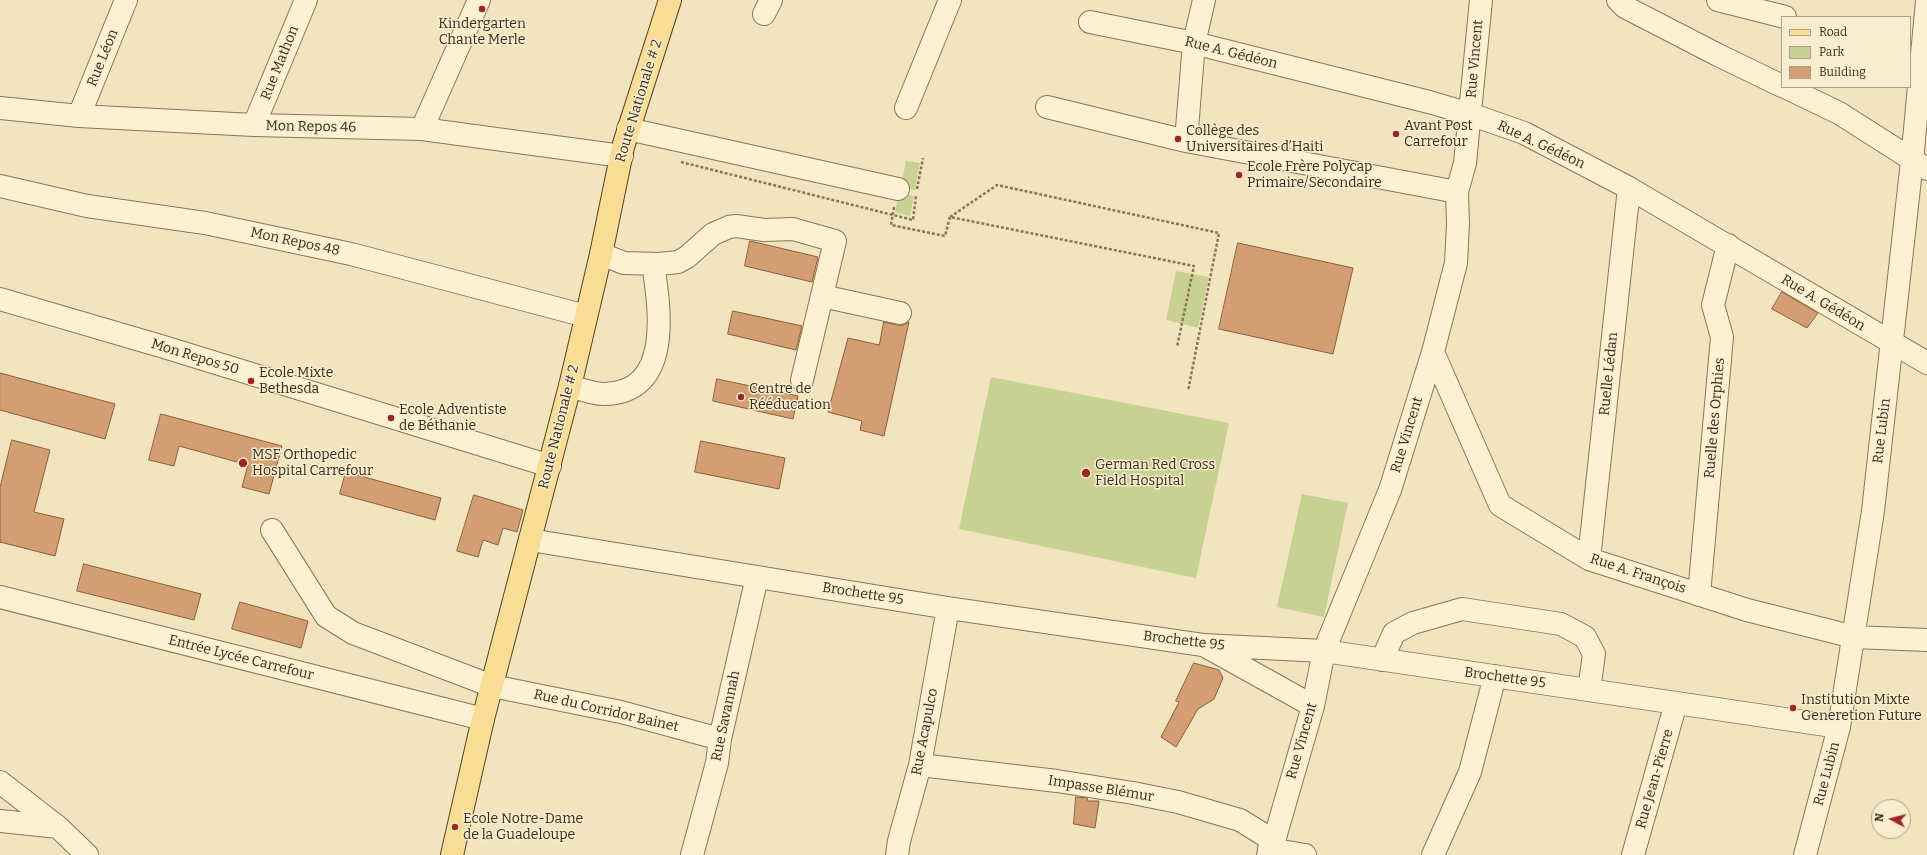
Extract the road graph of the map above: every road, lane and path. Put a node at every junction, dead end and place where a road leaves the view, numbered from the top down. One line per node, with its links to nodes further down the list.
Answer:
1 (126, 0): 21 (street, Rue Léon)
2 (306, 0): 22 (street, Rue Mathon)
3 (479, 0): 23 (street)
4 (670, 0): 24 (main road, Route Nationale # 2)
5 (950, 0): 19 (street)
6 (1204, 0): 13 (street)
7 (1481, 0): 20 (street, Rue Vincent)
8 (1618, 0): 15 (street)
9 (1718, 0): 11 (street)
10 (1927, 1): 14 (street, Rue Lubin)
11 (1781, 16)
12 (1090, 22): 13 (street, Rue A. Gédéon)
13 (1194, 43): 20 (street, Rue A. Gédéon); 25 (street)
14 (1920, 52): 27 (street, Rue Lubin)
15 (1781, 86)
16 (1787, 88): 27 (street)
17 (1047, 107): 25 (street)
18 (0, 108): 21 (street, Mon Repos 46)
19 (906, 108)
20 (1470, 114): 29 (street, Rue A. Gédéon); 31 (street, Rue Vincent)
21 (79, 116): 22 (street, Mon Repos 46)
22 (254, 125): 23 (street, Mon Repos 46)
23 (422, 129): 26 (street, Mon Repos 46)
24 (628, 129): 26 (main road, Route Nationale # 2); 30 (street)
25 (1186, 141): 31 (street)
26 (622, 156): 35 (main road, Route Nationale # 2)
27 (1920, 165): 41 (street, Rue Lubin)
28 (0, 186): 40 (street, Mon Repos 48)
29 (1629, 188): 34 (street, Rue A. Gédéon); 51 (street, Ruelle Lédan)
30 (898, 189)
31 (1457, 192): 43 (street, Rue Vincent)
32 (950, 217): 33 (path); 42 (path); 47 (path)
33 (891, 225)
34 (1728, 245): 41 (street, Rue A. Gédéon); 53 (street, Ruelle des Orphies)
35 (601, 254): 36 (street); 40 (main road, Route Nationale # 2)
36 (653, 264): 37 (street); 46 (street)
37 (822, 296): 39 (street); 45 (street)
38 (0, 299): 48 (street, Mon Repos 50)
39 (900, 313)
40 (586, 316): 46 (main road, Route Nationale # 2)
41 (1892, 344): 44 (street, Rue A. Gédéon); 56 (street, Rue Lubin)
42 (1177, 347)
43 (1433, 352): 51 (street, Rue A. François); 59 (street, Rue Vincent)
44 (1927, 363)
45 (802, 380)
46 (570, 386): 48 (main road, Route Nationale # 2)
47 (1188, 391)
48 (550, 466): 50 (main road, Route Nationale # 2)
49 (272, 530): 62 (street, Rue du Corridor Bainet)
50 (530, 540): 52 (street, Brochette 95); 62 (main road, Route Nationale # 2)
51 (1589, 559): 53 (street, Rue A. François)
52 (757, 577): 55 (street, Brochette 95); 68 (street, Rue Savannah)
53 (1699, 595): 56 (street, Rue A. François)
54 (0, 596): 66 (street, Entrée Lycée Carrefour)
55 (948, 608): 58 (street, Brochette 95); 69 (street, Rue Acapulco)
56 (1854, 637): 57 (street, Rue A. François); 67 (street, Rue Lubin)
57 (1927, 640)
58 (1203, 645): 59 (street, Brochette 95); 65 (street)
59 (1324, 651): 60 (street, Brochette 95); 65 (street, Rue Vincent)
60 (1382, 660): 61 (street, Brochette 95); 63 (street)
61 (1494, 676): 63 (street, Brochette 95); 79 (street)
62 (492, 686): 66 (main road, Route Nationale # 2); 68 (street, Rue du Corridor Bainet)
63 (1589, 690): 64 (street, Brochette 95)
64 (1676, 703): 67 (street, Brochette 95); 80 (street, Rue Jean-Pierre)
65 (1313, 706): 73 (street, Rue Vincent)
66 (483, 719): 75 (main road, Route Nationale # 2)
67 (1839, 727): 81 (street, Rue Lubin)
68 (720, 739): 76 (street, Rue Savannah)
69 (920, 765): 73 (street, Impasse Blémur); 77 (street, Rue Acapulco)
70 (0, 782): 72 (street)
71 (0, 821): 72 (street)
72 (58, 827): 74 (street)
73 (1270, 848): 78 (street)
74 (87, 855)
75 (452, 855)
76 (692, 855)
77 (897, 855)
78 (1305, 855)
79 (1433, 855)
80 (1633, 855)
81 (1805, 855)

